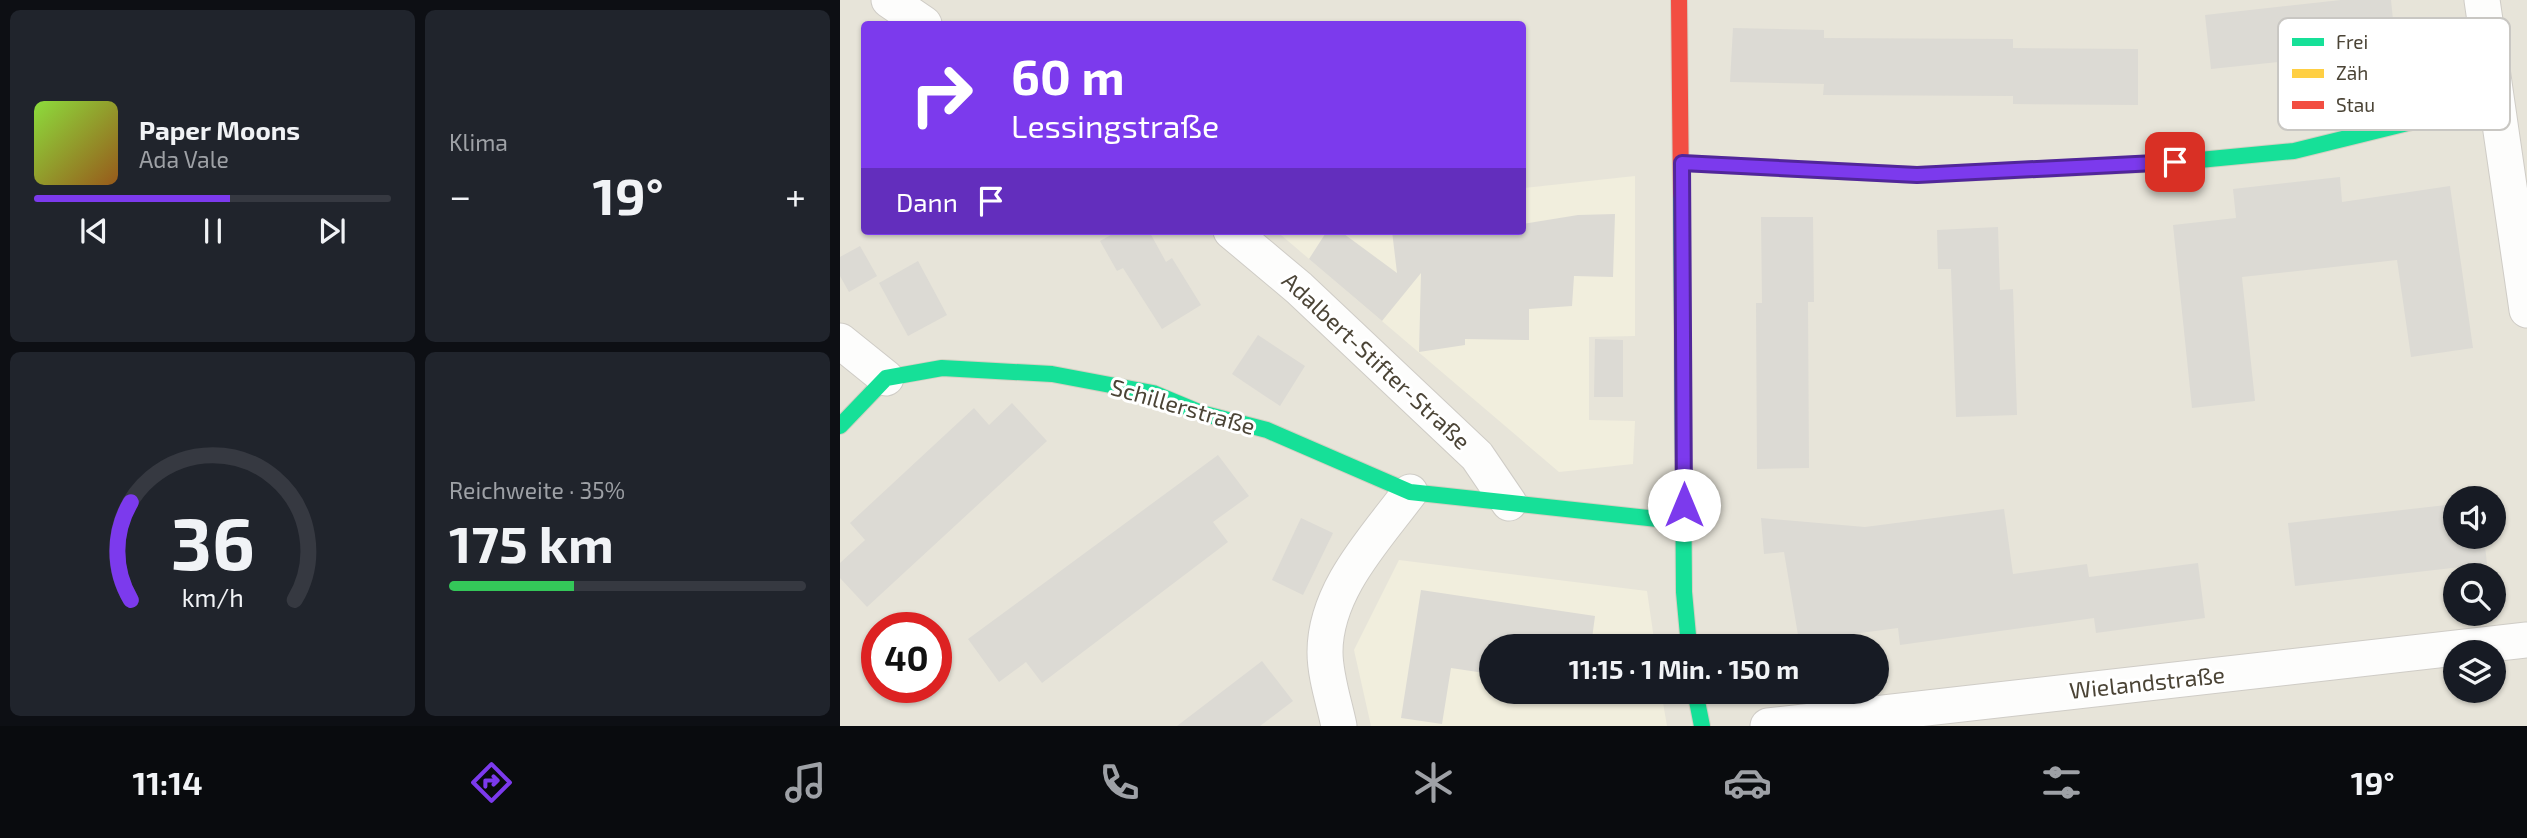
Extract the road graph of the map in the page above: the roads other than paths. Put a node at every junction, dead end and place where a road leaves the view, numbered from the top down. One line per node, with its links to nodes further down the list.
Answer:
1 (888, 0): 5 (street)
2 (1679, 0): 8 (street)
3 (2482, 0): 4 (street)
4 (2485, 18)
5 (920, 21)
6 (2377, 130): 8 (street)
7 (2501, 130): 10 (street)
8 (1682, 163): 16 (street)
9 (1236, 235): 15 (street, Adalbert-Stifter-Straße)
10 (2527, 310)
11 (840, 341): 12 (street)
12 (886, 378): 13 (street); 14 (street, Schillerstraße)
13 (840, 426)
14 (1410, 492): 15 (street, Schillerstraße); 20 (street)
15 (1508, 503): 16 (street, Schillerstraße)
16 (1685, 522): 17 (street)
17 (1688, 634)
18 (2527, 640): 22 (street, Wielandstraße)
19 (1698, 704): 21 (street)
20 (1339, 726)
21 (1702, 726)
22 (1768, 726)

